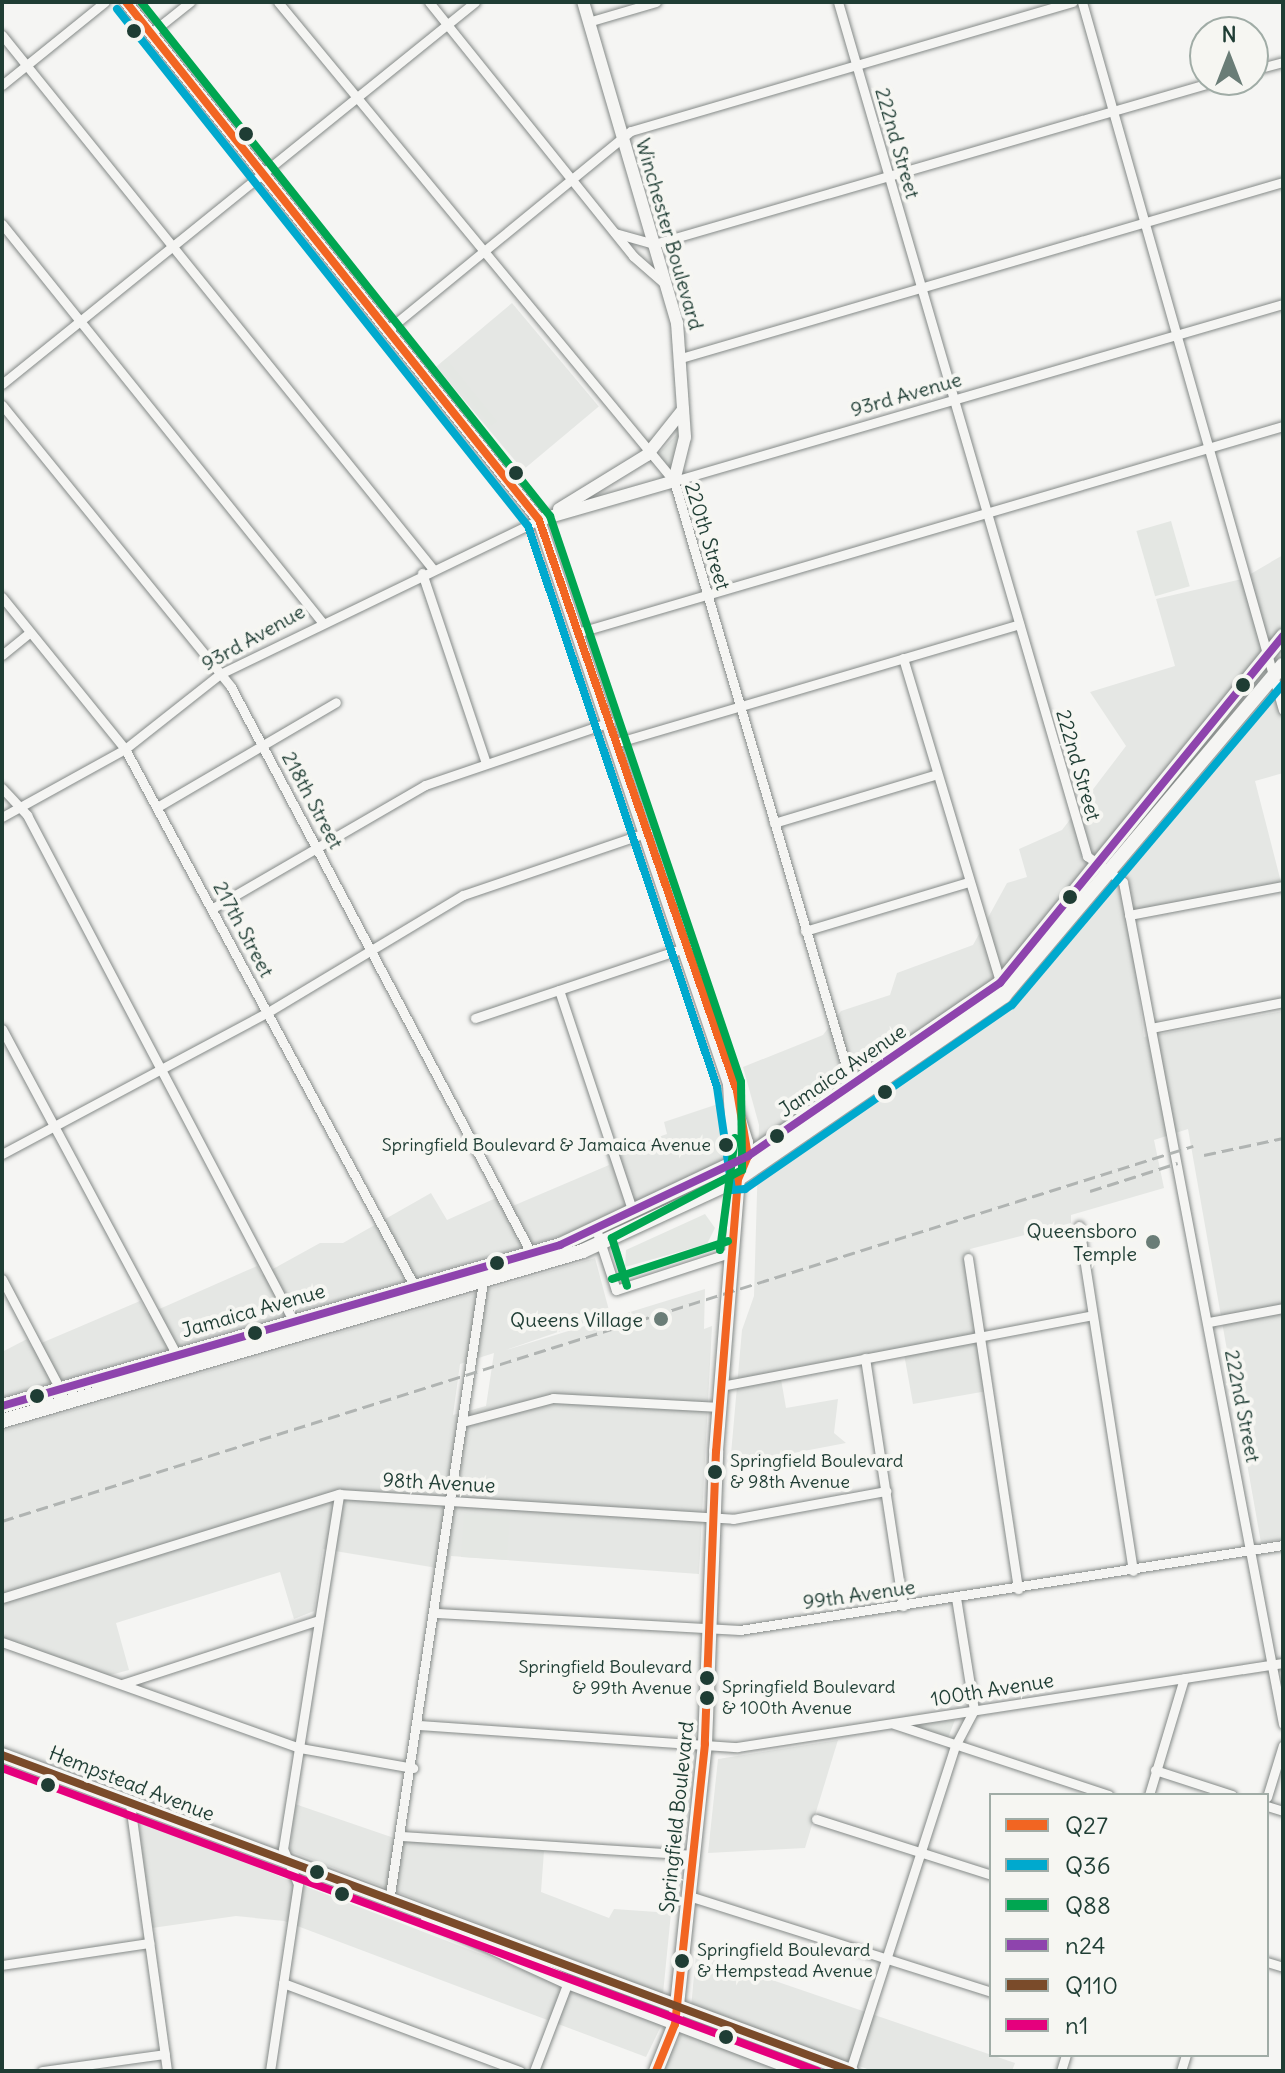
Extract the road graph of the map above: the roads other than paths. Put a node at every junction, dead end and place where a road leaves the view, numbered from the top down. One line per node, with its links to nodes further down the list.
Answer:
1 (105, 2): 16 (street)
2 (126, 2): 14 (main road, Springfield Boulevard)
3 (190, 2): 14 (street)
4 (278, 2): 20 (street, 220th Street)
5 (429, 2): 13 (street)
6 (475, 2): 13 (street)
7 (583, 2): 12 (main road, Winchester Boulevard)
8 (656, 2): 12 (street)
9 (838, 2): 17 (street, 222nd Street)
10 (1073, 2): 17 (street)
11 (1082, 2): 21 (street)
12 (588, 22): 22 (main road, Winchester Boulevard)
13 (448, 25): 20 (street); 25 (street)
14 (151, 33): 23 (main road, Springfield Boulevard)
15 (2, 35): 16 (street)
16 (27, 65): 18 (street); 31 (street)
17 (857, 65): 22 (street); 24 (street, 222nd Street)
18 (2, 85)
19 (1189, 89): 21 (street)
20 (357, 98): 23 (street); 32 (street, 220th Street)
21 (1114, 111): 24 (street); 27 (street)
22 (624, 141): 25 (street); 30 (main road, Winchester Boulevard)
23 (264, 173): 31 (street); 37 (main road, Springfield Boulevard)
24 (888, 176): 30 (street); 34 (street, 222nd Street)
25 (574, 181): 29 (street); 32 (street)
26 (1283, 182): 27 (street)
27 (1147, 223): 34 (street); 38 (street)
28 (2, 224): 36 (street)
29 (615, 233): 30 (street); 33 (street)
30 (654, 244): 33 (main road, Winchester Boulevard)
31 (173, 246): 36 (street); 50 (street)
32 (484, 254): 37 (street); 46 (street, 220th Street)
33 (666, 285): 39 (main road, Winchester Boulevard)
34 (921, 289): 39 (street); 41 (street, 222nd Street)
35 (1283, 304): 38 (street, 93rd Avenue)
36 (80, 320): 40 (street); 54 (street)
37 (390, 328): 49 (main road, Springfield Boulevard)
38 (1179, 335): 41 (street, 93rd Avenue); 45 (street)
39 (681, 358): 43 (main road, Winchester Boulevard)
40 (2, 384)
41 (953, 401): 47 (street, 93rd Avenue); 48 (street, 222nd Street)
42 (2, 405): 63 (street, 218th Street)
43 (682, 411): 46 (main road, 93rd Avenue); 47 (main road, Winchester Boulevard)
44 (1283, 426): 45 (street)
45 (1212, 447): 48 (street); 59 (street)
46 (647, 455): 47 (street, 220th Street); 49 (main road, 93rd Avenue)
47 (674, 481): 49 (main road, 93rd Avenue); 52 (street, 220th Street)
48 (986, 512): 52 (street); 55 (street, 222nd Street)
49 (539, 520): 50 (street, 93rd Avenue); 57 (main road, Springfield Boulevard)
50 (432, 568): 51 (street, 93rd Avenue)
51 (422, 573): 54 (street, 93rd Avenue); 71 (street)
52 (707, 594): 57 (street); 65 (street, 220th Street)
53 (2, 597): 56 (street, 217th Street)
54 (322, 622): 63 (street, 93rd Avenue)
55 (1019, 624): 61 (street); 80 (street, 222nd Street)
56 (30, 632): 60 (street); 70 (street, 217th Street)
57 (580, 632): 67 (main road, Springfield Boulevard)
58 (1283, 636): 59 (main road, Jamaica Avenue)
59 (1270, 651): 62 (street); 80 (main road, Jamaica Avenue)
60 (2, 655)
61 (903, 658): 65 (street); 72 (street)
62 (1279, 670): 66 (street); 80 (main road, Jamaica Avenue)
63 (220, 674): 69 (street, 218th Street); 70 (street, 93rd Avenue)
64 (336, 702): 69 (street)
65 (740, 706): 68 (street); 77 (street, 220th Street)
66 (1283, 710)
67 (611, 721): 68 (main road, Springfield Boulevard); 71 (street)
68 (619, 742): 78 (main road, Springfield Boulevard)
69 (263, 745): 74 (street); 79 (street, 218th Street)
70 (125, 749): 74 (street, 217th Street); 75 (street, 93rd Avenue)
71 (486, 763): 79 (street)
72 (937, 774): 77 (street); 81 (street)
73 (2, 788): 75 (street)
74 (159, 806): 83 (street, 217th Street)
75 (19, 808): 76 (street, 93rd Avenue); 95 (street)
76 (2, 817)
77 (774, 823): 85 (street, 220th Street)
78 (650, 832): 86 (main road, Springfield Boulevard); 87 (street)
79 (318, 847): 83 (street); 87 (street, 218th Street)
80 (1106, 870): 84 (street, 222nd Street); 89 (main road, Jamaica Avenue)
81 (968, 882): 85 (street); 89 (street)
82 (1283, 886): 84 (street)
83 (213, 908): 91 (street, 217th Street)
84 (1129, 915): 93 (street, 222nd Street)
85 (805, 931): 97 (street, 220th Street)
86 (687, 947): 88 (street); 96 (main road, Springfield Boulevard)
87 (372, 950): 91 (street); 108 (street, 218th Street)
88 (559, 990): 92 (street); 104 (street)
89 (1002, 990): 97 (main road, Jamaica Avenue); 98 (main road, Jamaica Avenue)
90 (1283, 1002): 93 (street)
91 (268, 1012): 95 (street); 112 (street, 217th Street)
92 (475, 1018)
93 (1151, 1028): 115 (street, 222nd Street)
94 (2, 1029): 99 (street)
95 (161, 1069): 99 (street); 116 (street)
96 (729, 1084): 101 (main road, Springfield Boulevard); 102 (main road, Springfield Boulevard)
97 (853, 1089): 98 (street, 220th Street); 101 (main road, Jamaica Avenue)
98 (857, 1104): 103 (main road, Jamaica Avenue)
99 (55, 1126): 100 (street); 119 (street)
100 (2, 1154)
101 (748, 1156): 102 (main road, Jamaica Avenue); 103 (main road, Springfield Boulevard)
102 (732, 1164): 103 (main road, Springfield Boulevard); 104 (main road, Jamaica Avenue)
103 (738, 1179): 104 (main road, Jamaica Avenue); 107 (main road, Springfield Boulevard)
104 (636, 1220): 106 (main road, Jamaica Avenue)
105 (1079, 1226): 114 (street)
106 (599, 1238): 107 (street); 108 (main road, Jamaica Avenue); 110 (main road, Jamaica Avenue)
107 (732, 1252): 120 (main road, Springfield Boulevard)
108 (531, 1253): 110 (main road, Jamaica Avenue)
109 (968, 1258): 117 (street)
110 (484, 1275): 112 (main road, Jamaica Avenue); 125 (street)
111 (2, 1279): 121 (street)
112 (417, 1294): 116 (main road, Jamaica Avenue)
113 (1283, 1308): 115 (street)
114 (1092, 1315): 117 (street); 132 (street)
115 (1209, 1322): 131 (street, 222nd Street)
116 (295, 1324): 119 (main road, Jamaica Avenue)
117 (980, 1337): 118 (street); 133 (street)
118 (865, 1358): 120 (street); 126 (street)
119 (180, 1359): 121 (main road, Jamaica Avenue)
120 (721, 1386): 123 (main road, Springfield Boulevard)
121 (63, 1395): 122 (main road, Jamaica Avenue); 124 (main road, Jamaica Avenue)
122 (2, 1406)
123 (720, 1407): 125 (street); 129 (main road, Springfield Boulevard)
124 (2, 1421)
125 (466, 1421): 128 (street)
126 (886, 1491): 129 (street, 98th Avenue); 136 (street)
127 (339, 1494): 128 (street, 98th Avenue); 134 (street, 98th Avenue); 138 (street)
128 (454, 1501): 129 (street, 98th Avenue); 137 (street)
129 (714, 1518): 139 (main road, Springfield Boulevard)
130 (1283, 1545): 131 (street, 99th Avenue)
131 (1253, 1551): 132 (street, 99th Avenue); 141 (street, 222nd Street)
132 (1133, 1571): 133 (street, 99th Avenue)
133 (1018, 1589): 135 (street, 99th Avenue)
134 (2, 1598)
135 (956, 1598): 136 (street, 99th Avenue); 144 (street)
136 (903, 1606): 139 (street, 99th Avenue)
137 (437, 1613): 139 (street, 99th Avenue); 147 (street)
138 (319, 1620): 143 (street); 151 (street)
139 (711, 1631): 148 (main road, Springfield Boulevard)
140 (2, 1642): 143 (street)
141 (1279, 1664): 142 (street, 100th Avenue); 146 (street, 222nd Street)
142 (1184, 1678): 144 (street, 100th Avenue); 156 (street)
143 (122, 1684): 151 (street)
144 (974, 1710): 145 (street, 100th Avenue); 150 (street)
145 (890, 1723): 148 (street, 100th Avenue); 150 (street)
146 (1283, 1724)
147 (419, 1725): 148 (street, 100th Avenue); 155 (street)
148 (705, 1744): 165 (main road, Springfield Boulevard)
149 (1283, 1745): 160 (street)
150 (955, 1746): 157 (street); 164 (street)
151 (300, 1748): 155 (street); 166 (street)
152 (2, 1755): 153 (main road, Hempstead Avenue)
153 (23, 1763): 154 (street); 161 (main road, Hempstead Avenue)
154 (2, 1766)
155 (413, 1768): 163 (street)
156 (1155, 1770): 158 (street); 159 (street)
157 (1103, 1793)
158 (1149, 1793)
159 (1226, 1793)
160 (1268, 1793)
161 (130, 1804): 166 (main road, Hempstead Avenue); 171 (street)
162 (816, 1819): 164 (street)
163 (402, 1836): 165 (street); 169 (street)
164 (920, 1852): 167 (street); 172 (street)
165 (693, 1855): 168 (main road, Springfield Boulevard)
166 (289, 1865): 169 (main road, Hempstead Avenue); 175 (street)
167 (989, 1874)
168 (689, 1896): 172 (street); 177 (main road, Springfield Boulevard)
169 (389, 1903): 170 (main road, Hempstead Avenue)
170 (426, 1917): 174 (main road, Hempstead Avenue); 177 (main road, Hempstead Avenue)
171 (149, 1943): 173 (street); 179 (street)
172 (886, 1959): 176 (street); 187 (street)
173 (2, 1965)
174 (568, 1982): 178 (main road, Hempstead Avenue); 185 (street)
175 (283, 1983): 183 (street); 184 (street)
176 (989, 1991)
177 (677, 2005): 178 (main road, Springfield Boulevard); 187 (main road, Hempstead Avenue)
178 (675, 2024): 180 (main road, Hempstead Avenue); 186 (main road, Springfield Boulevard)
179 (165, 2054): 181 (street); 182 (street)
180 (791, 2070)
181 (42, 2071)
182 (167, 2071)
183 (270, 2071)
184 (520, 2071)
185 (534, 2071)
186 (656, 2071)
187 (850, 2071)

